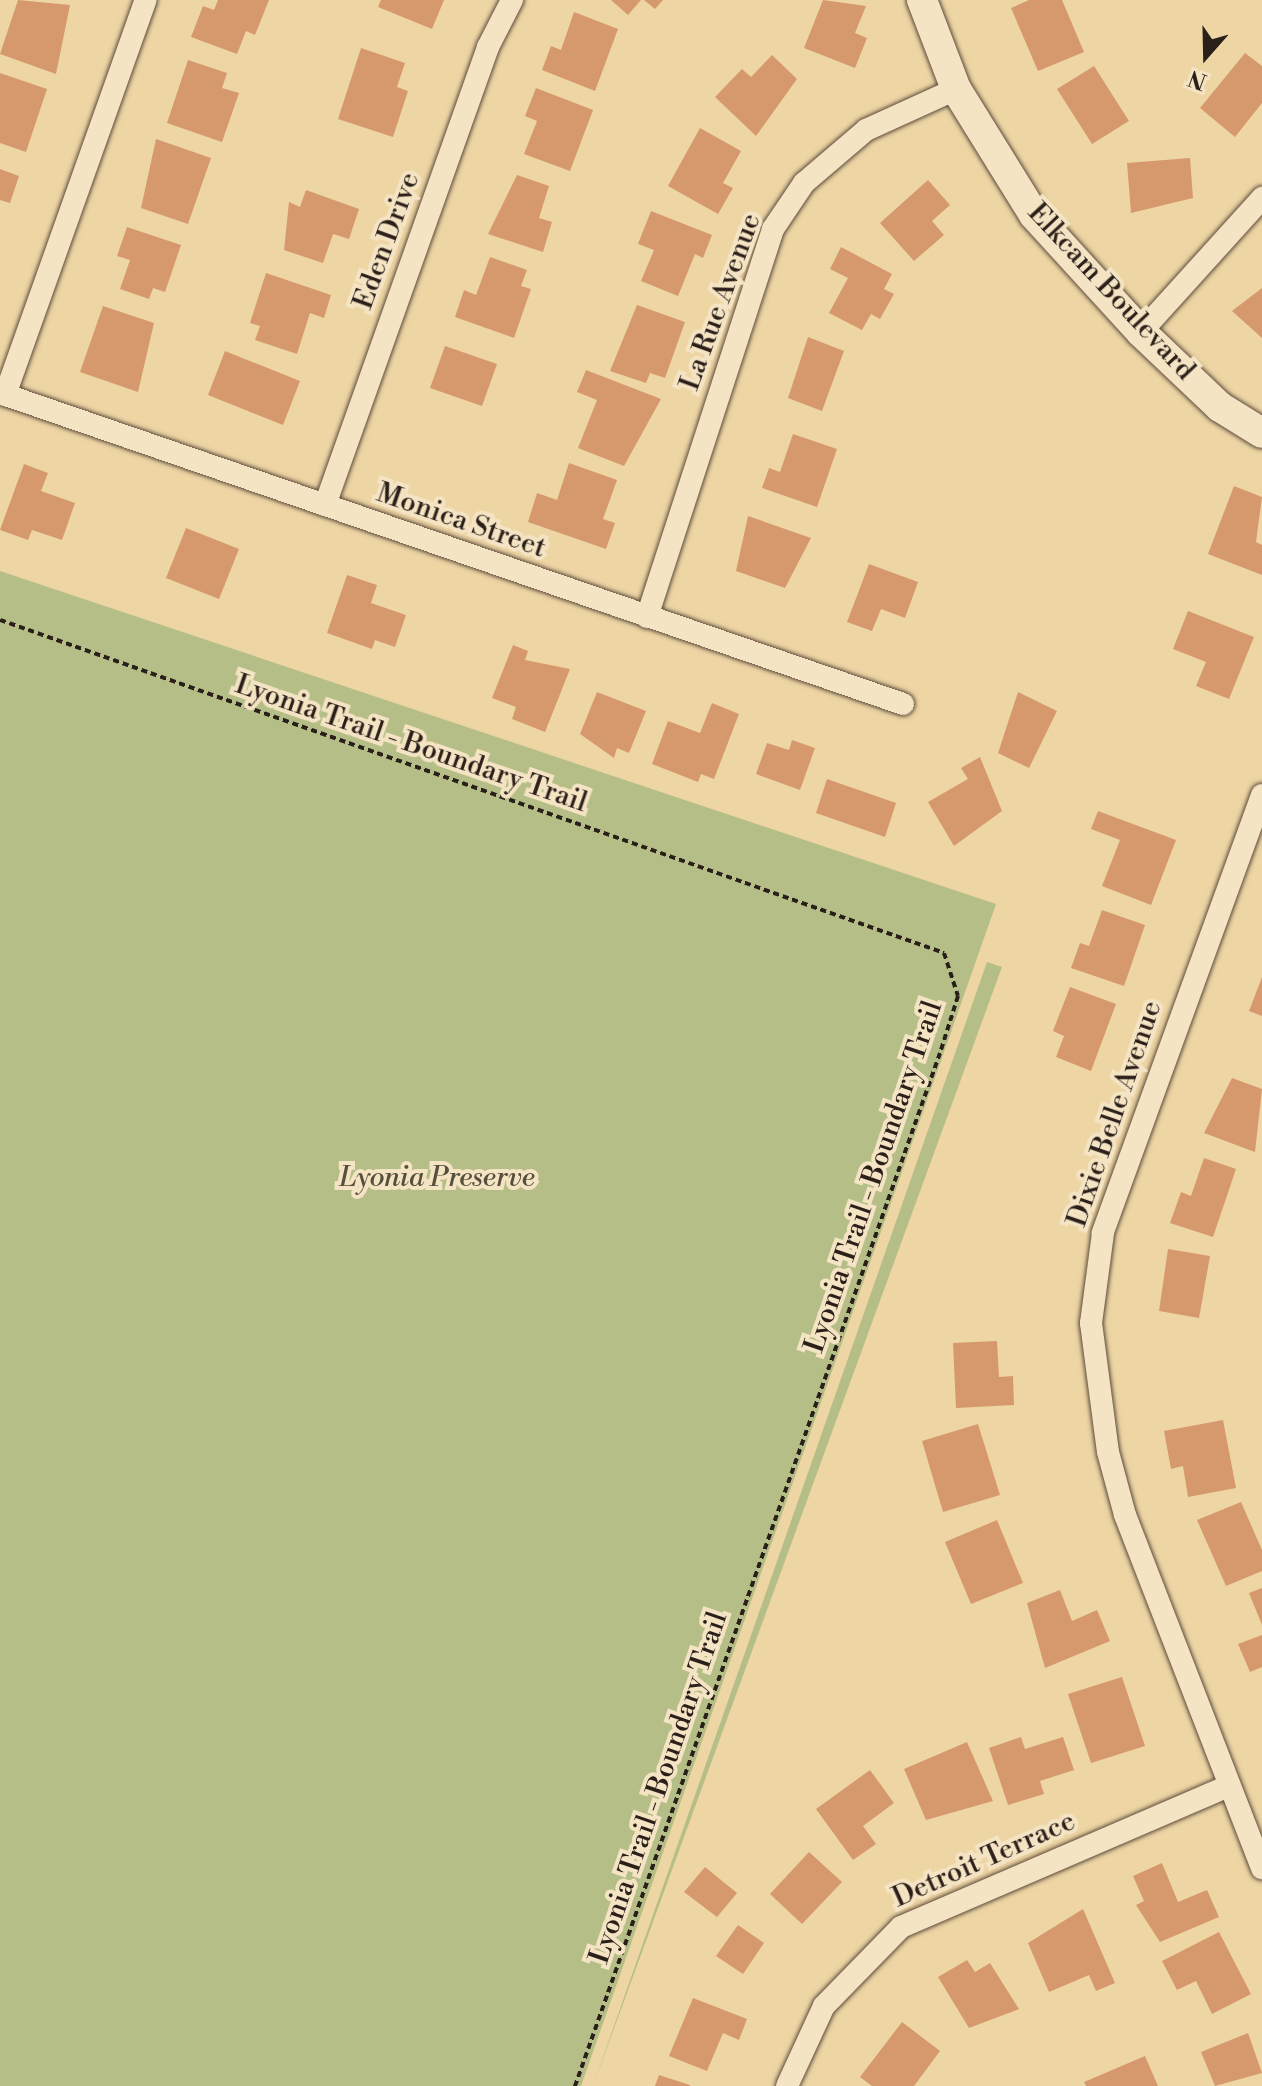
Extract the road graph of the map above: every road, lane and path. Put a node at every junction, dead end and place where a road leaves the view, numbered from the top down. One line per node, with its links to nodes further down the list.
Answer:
1 (146, 0): 7 (street)
2 (512, 0): 9 (street, Eden Drive)
3 (922, 0): 4 (street, Elkcam Boulevard)
4 (956, 89): 6 (street, Elkcam Boulevard); 10 (street, La Rue Avenue)
5 (1262, 198): 6 (street)
6 (1141, 332): 8 (street, Elkcam Boulevard)
7 (3, 394): 9 (street, Monica Street)
8 (1262, 433)
9 (325, 505): 10 (street, Monica Street)
10 (647, 617): 12 (street, Monica Street)
11 (0, 620): 16 (path, Lyonia Trail - Boundary Trail)
12 (903, 704)
13 (1262, 795): 14 (street, Dixie Belle Avenue)
14 (1228, 1786): 15 (street, Dixie Belle Avenue); 17 (street, Detroit Terrace)
15 (1262, 1868)
16 (575, 2086)
17 (787, 2086)

